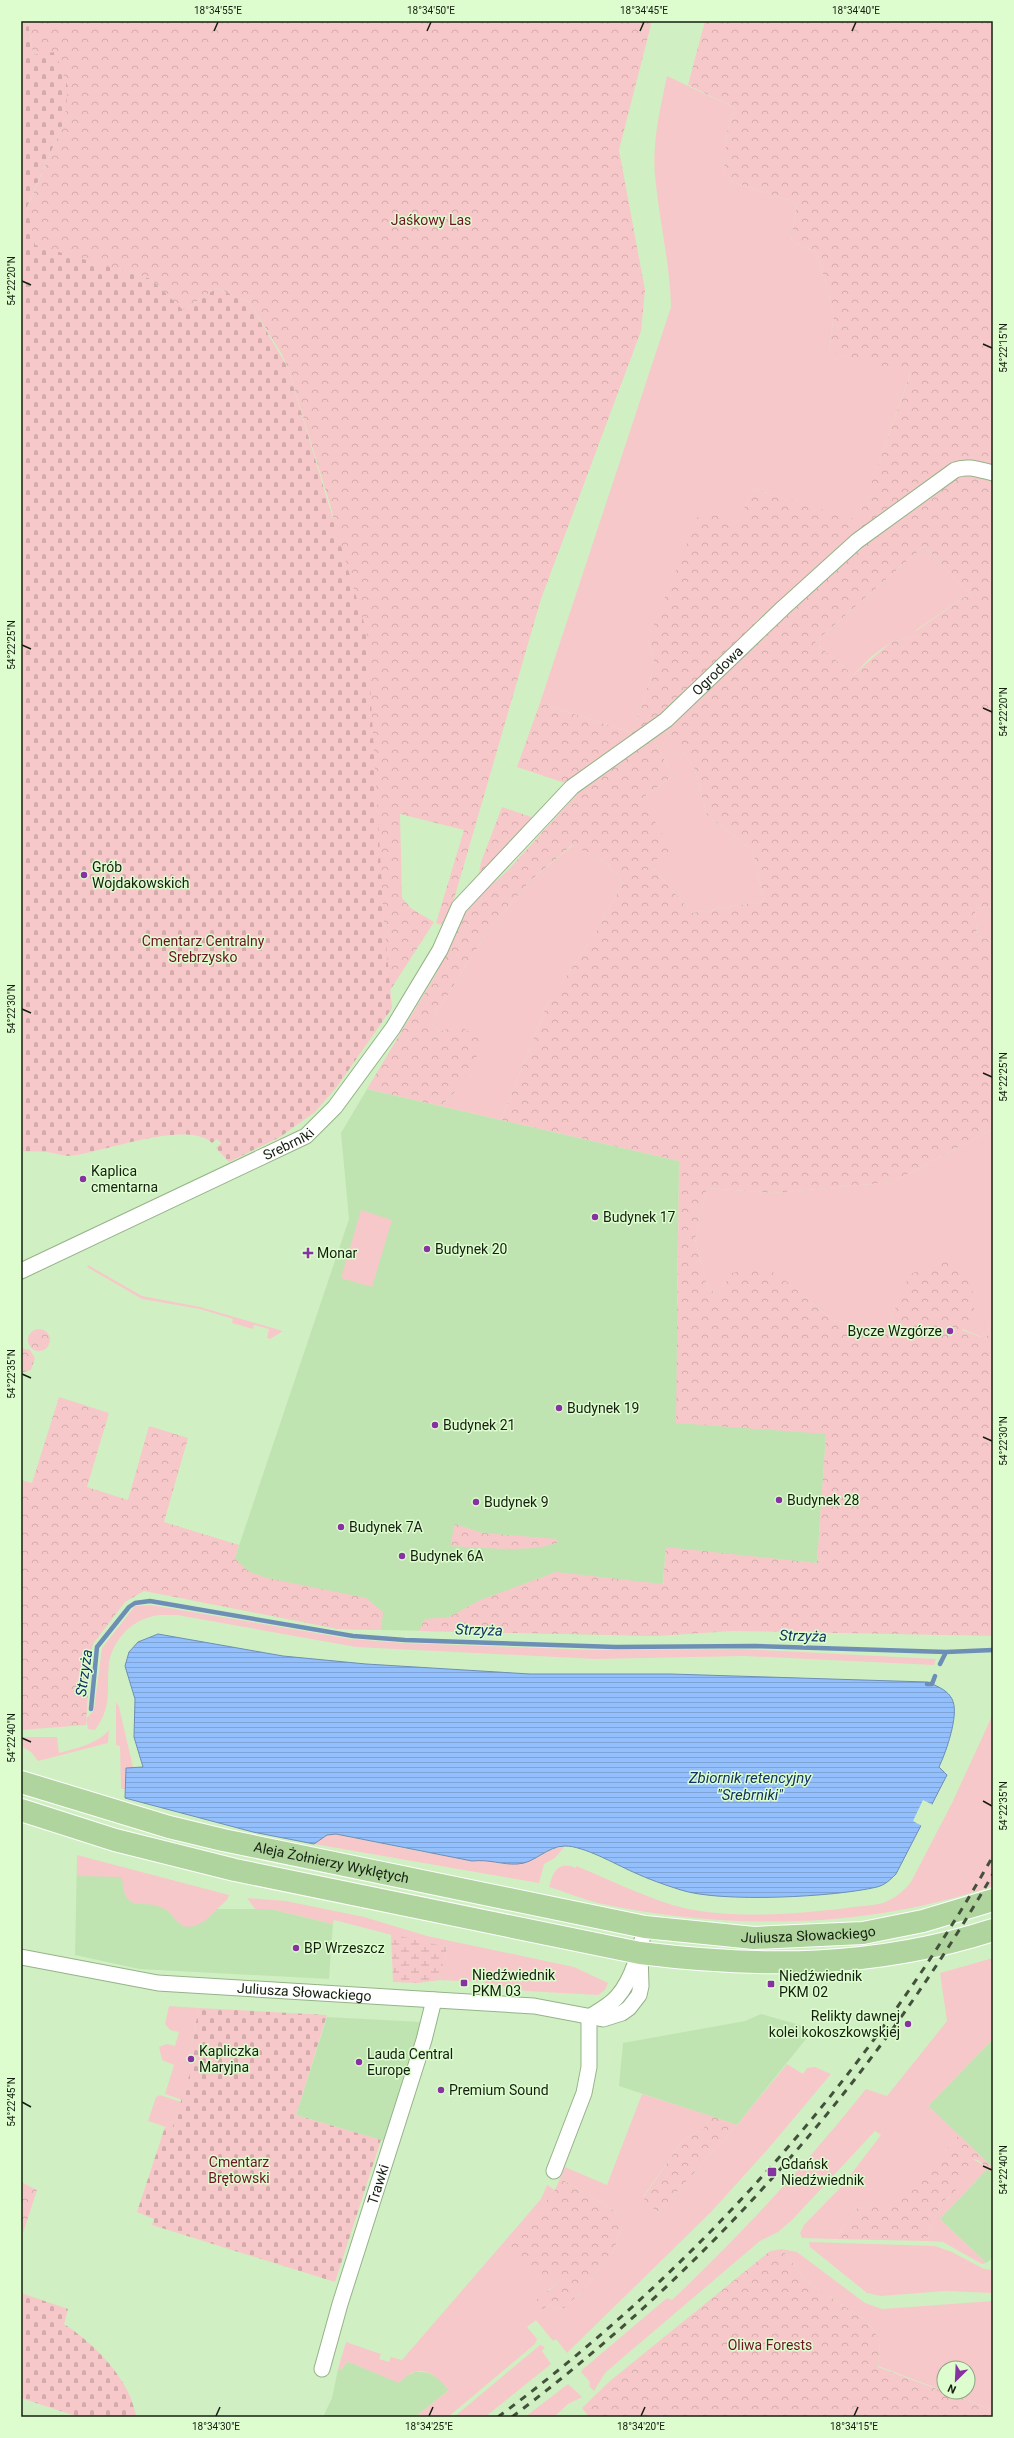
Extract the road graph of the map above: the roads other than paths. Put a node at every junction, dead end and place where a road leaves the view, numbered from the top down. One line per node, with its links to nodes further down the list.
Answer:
1 (993, 473): 2 (street, Ogrodowa)
2 (459, 907): 3 (street, Srebrniki)
3 (21, 1271)
4 (21, 1782): 7 (main road, Aleja Żołnierzy Wyklętych)
5 (21, 1810): 9 (main road, Aleja Żołnierzy Wyklętych)
6 (993, 1900): 7 (main road, Juliusza Słowackiego)
7 (645, 1927): 9 (street)
8 (993, 1930): 9 (main road, Juliusza Słowackiego)
9 (640, 1953): 12 (street)
10 (21, 1957): 11 (street, Juliusza Słowackiego)
11 (434, 2000): 12 (street, Juliusza Słowackiego); 14 (street, Trawki)
12 (589, 2017): 13 (street)
13 (554, 2171)
14 (322, 2369)

